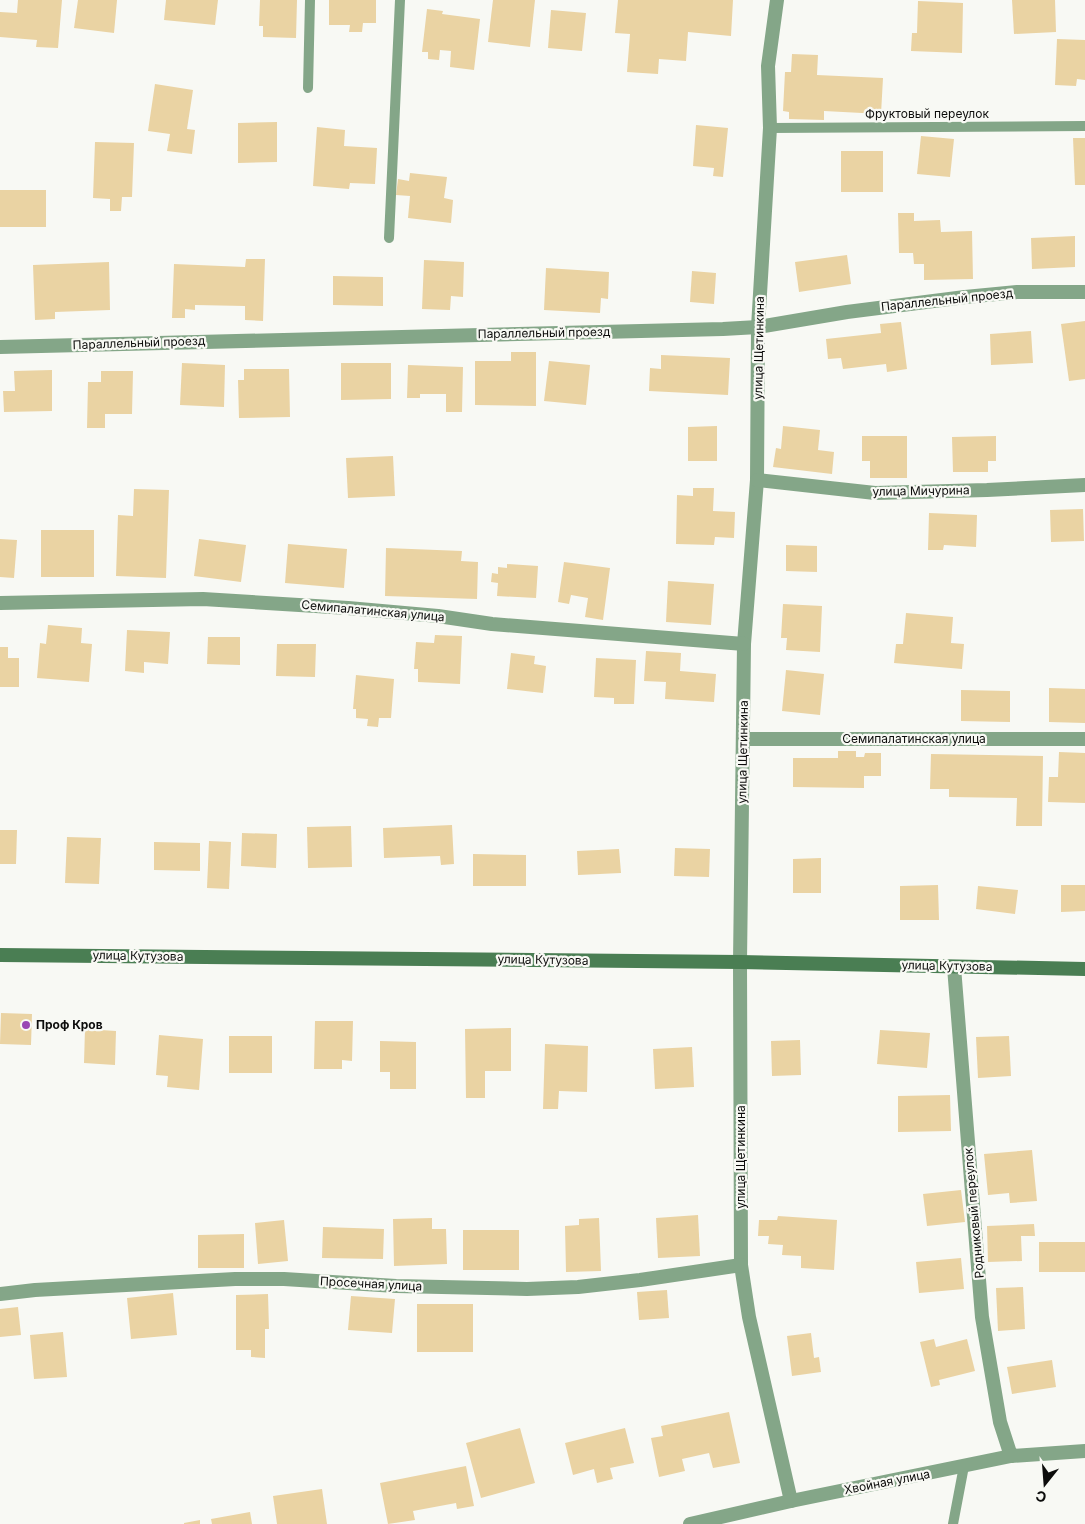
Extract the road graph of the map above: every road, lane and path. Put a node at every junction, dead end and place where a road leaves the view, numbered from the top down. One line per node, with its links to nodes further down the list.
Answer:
1 (310, 0): 4 (lane)
2 (400, 0): 7 (lane)
3 (777, 0): 6 (street, улица Щетинкина)
4 (308, 88)
5 (1085, 126): 6 (lane, Фруктовый переулок)
6 (770, 128): 9 (street, улица Щетинкина)
7 (388, 238)
8 (1085, 292): 9 (street, Параллельный проезд)
9 (758, 327): 10 (street, Параллельный проезд); 11 (street, улица Щетинкина)
10 (0, 347)
11 (757, 480): 12 (street, улица Мичурина); 14 (street, улица Щетинкина)
12 (1085, 485)
13 (0, 603): 14 (street, Семипалатинская улица)
14 (744, 644): 15 (street, улица Щетинкина)
15 (743, 739): 16 (street, Семипалатинская улица); 18 (street, улица Щетинкина)
16 (1085, 739)
17 (0, 955): 18 (main road, улица Кутузова)
18 (740, 962): 19 (main road, улица Кутузова); 21 (street, улица Щетинкина)
19 (954, 967): 20 (main road, улица Кутузова); 24 (street, Родниковый переулок)
20 (1085, 969)
21 (741, 1265): 22 (street, Просечная улица); 26 (street, улица Щетинкина)
22 (0, 1294)
23 (1085, 1451): 24 (street, Хвойная улица)
24 (1011, 1456): 25 (street, Хвойная улица)
25 (964, 1466): 26 (street, Хвойная улица); 28 (lane)
26 (790, 1501): 27 (street, Хвойная улица)
27 (690, 1524)
28 (953, 1524)

